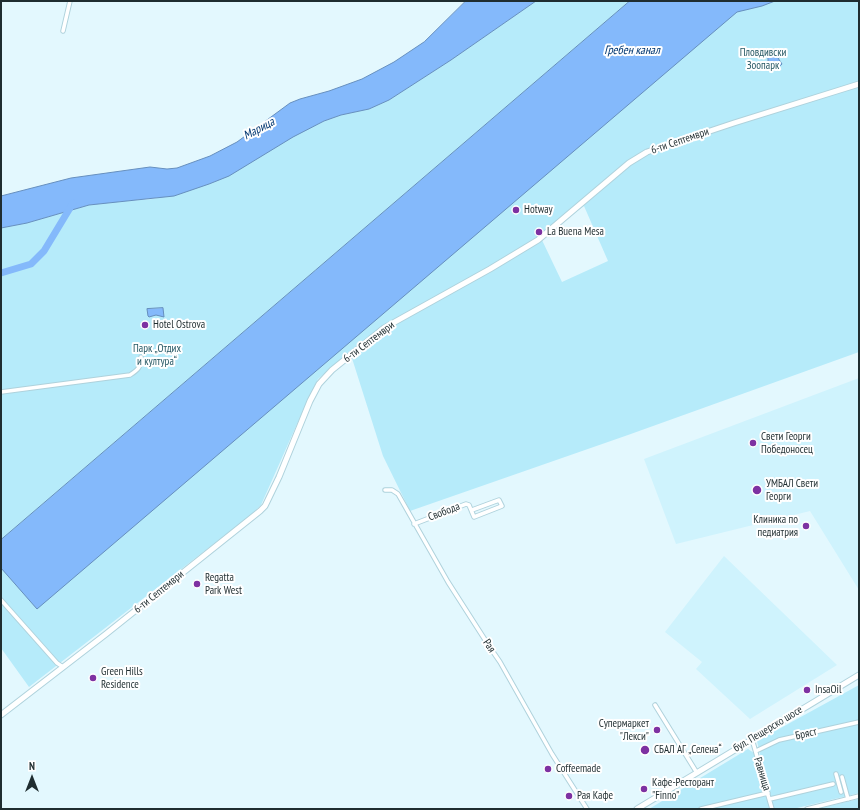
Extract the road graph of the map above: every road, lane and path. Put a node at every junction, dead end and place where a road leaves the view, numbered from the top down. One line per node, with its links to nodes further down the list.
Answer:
1 (70, 1): 2 (street)
2 (63, 31)
3 (859, 84): 10 (street, 6-ти Септември)
4 (141, 357): 5 (street)
5 (1, 392)
6 (385, 490): 8 (street, Рая)
7 (472, 510): 7 (street, Свобода); 8 (street, Свобода)
8 (414, 524): 26 (street, Рая)
9 (1, 600): 10 (street)
10 (63, 667): 13 (street, 6-ти Септември)
11 (859, 675): 15 (street, бул. Пещерско шосе)
12 (655, 705): 17 (street)
13 (1, 715)
14 (859, 722): 16 (street, Бряст)
15 (752, 739): 16 (street, Равнища); 17 (street, бул. Пещерско шосе)
16 (756, 752): 22 (street, Равнища)
17 (697, 773): 27 (street, бул. Пещерско шосе)
18 (836, 774): 19 (street)
19 (838, 781): 21 (street); 25 (street)
20 (833, 784): 24 (street)
21 (841, 792)
22 (768, 793): 24 (street, Равнища); 28 (street)
23 (859, 796): 25 (street)
24 (770, 799): 29 (street, Равнища)
25 (848, 799): 30 (street)
26 (587, 809)
27 (637, 809)
28 (701, 809)
29 (772, 809)
30 (807, 809)

